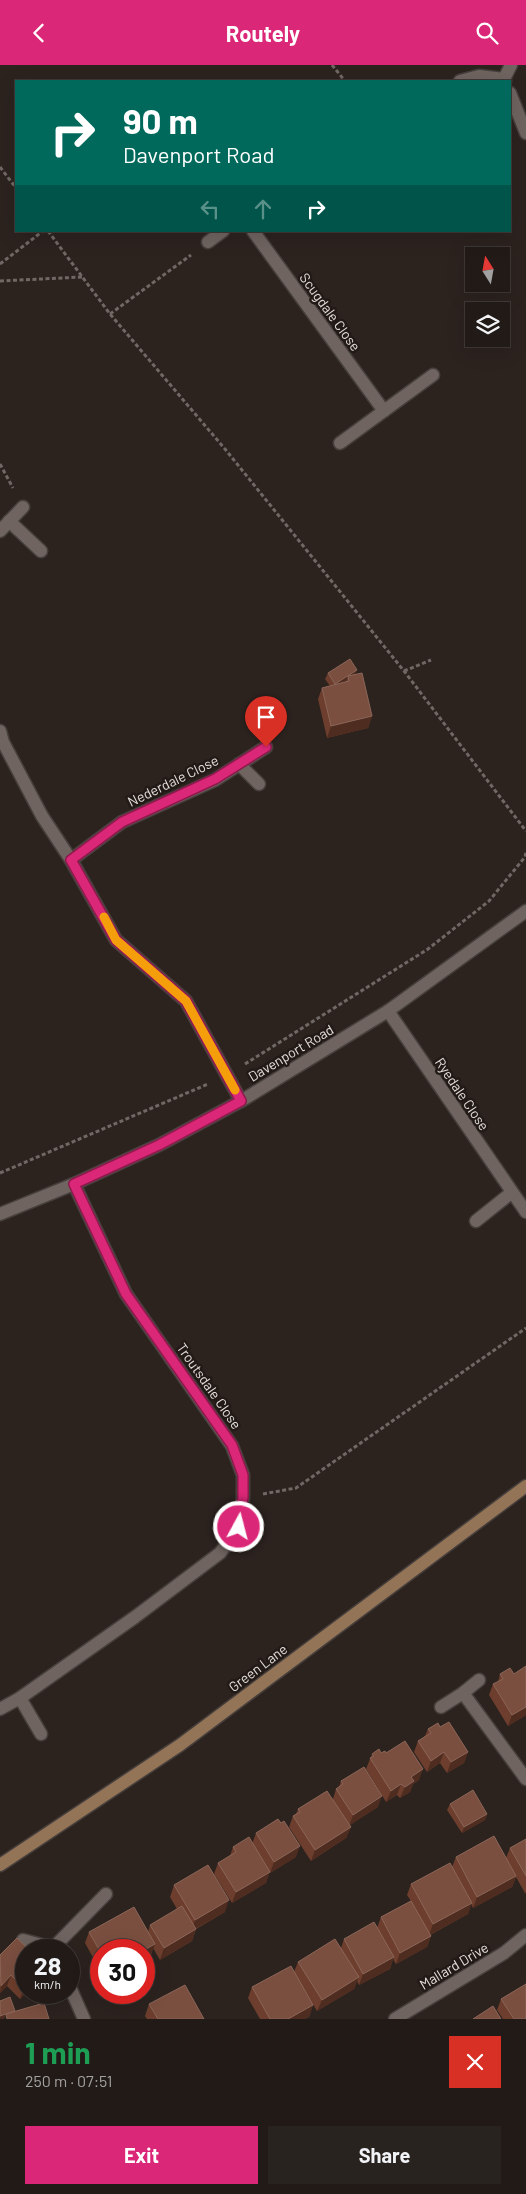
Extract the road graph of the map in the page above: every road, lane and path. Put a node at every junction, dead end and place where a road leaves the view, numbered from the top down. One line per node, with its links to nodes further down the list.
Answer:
1 (332, 65): 3 (path)
2 (510, 65): 5 (street)
3 (344, 80)
4 (464, 80): 5 (street)
5 (505, 80)
6 (511, 96): 7 (street)
7 (526, 133)
8 (0, 167): 9 (path)
9 (15, 187)
10 (41, 232): 15 (path)
11 (49, 232): 16 (path)
12 (222, 232): 14 (street)
13 (254, 232): 20 (street, Scugdale Close)
14 (208, 243): 18 (path)
15 (0, 264)
16 (82, 277): 17 (path); 18 (path)
17 (0, 281)
18 (110, 314): 27 (path)
19 (433, 375): 20 (street)
20 (384, 411): 21 (street)
21 (340, 443)
22 (0, 464): 23 (path)
23 (23, 507): 24 (street)
24 (4, 526): 25 (street)
25 (42, 551)
26 (431, 660): 27 (path)
27 (404, 671): 32 (path)
28 (0, 731): 34 (street)
29 (266, 747): 30 (street, Nederdale Close)
30 (239, 764): 31 (street, Nederdale Close); 34 (street, Nederdale Close)
31 (259, 784)
32 (526, 831)
33 (526, 852): 37 (path)
34 (71, 860): 37 (street)
35 (526, 911): 36 (street, Davenport Road)
36 (388, 1011): 38 (street, Davenport Road); 41 (street, Ryedale Close)
37 (227, 1075): 38 (street); 39 (path)
38 (241, 1101): 40 (street, Davenport Road)
39 (0, 1173)
40 (74, 1184): 43 (street, Davenport Road); 47 (street, Troutsdale Close)
41 (511, 1193): 42 (street, Ryedale Close); 44 (street)
42 (526, 1211)
43 (0, 1214)
44 (476, 1221)
45 (526, 1328): 47 (path)
46 (526, 1486): 55 (main road, Green Lane)
47 (243, 1497): 50 (street, Troutsdale Close)
48 (479, 1680): 49 (street)
49 (463, 1693): 51 (street); 54 (street)
50 (20, 1698): 52 (street, Troutsdale Close); 53 (street)
51 (441, 1707)
52 (0, 1709)
53 (41, 1734)
54 (526, 1779)
55 (0, 1865)
56 (106, 1894): 58 (street)
57 (526, 1935): 61 (street, Mallard Drive)
58 (63, 1939)
59 (77, 2004): 60 (street)
60 (84, 2019)
61 (394, 2019)

